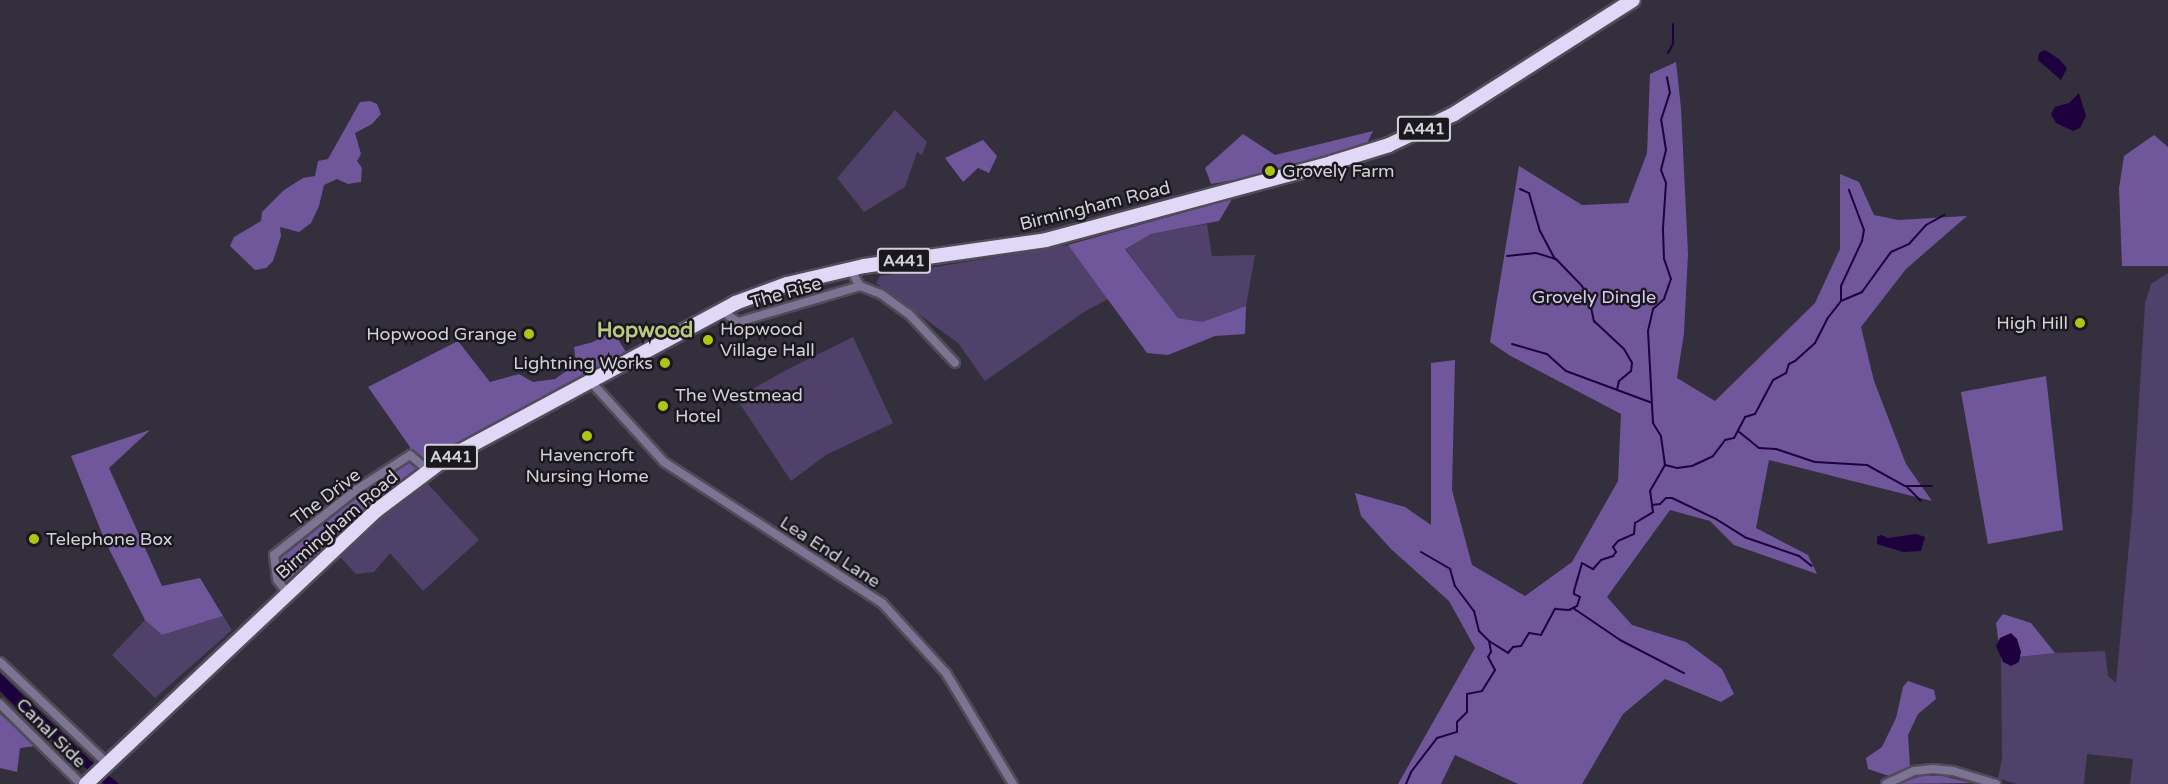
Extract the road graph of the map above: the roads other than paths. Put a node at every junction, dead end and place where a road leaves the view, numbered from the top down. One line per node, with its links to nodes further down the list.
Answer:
1 (1633, 0): 2 (highway, Birmingham Road / A441)
2 (850, 269): 3 (street); 4 (highway, Birmingham Road / A441)
3 (860, 286): 4 (street, The Rise); 5 (street)
4 (722, 311): 6 (highway, Birmingham Road / A441)
5 (955, 363)
6 (591, 382): 7 (highway, Birmingham Road / A441); 13 (street, Lea End Lane)
7 (429, 471): 8 (highway, Birmingham Road / A441); 8 (street, The Drive)
8 (287, 592): 11 (highway, Birmingham Road / A441)
9 (0, 662): 11 (street)
10 (0, 704): 12 (street, Canal Side)
11 (107, 765): 12 (highway, A441)
12 (86, 783)
13 (1013, 784)
14 (1886, 784): 15 (street)
15 (1996, 784)

